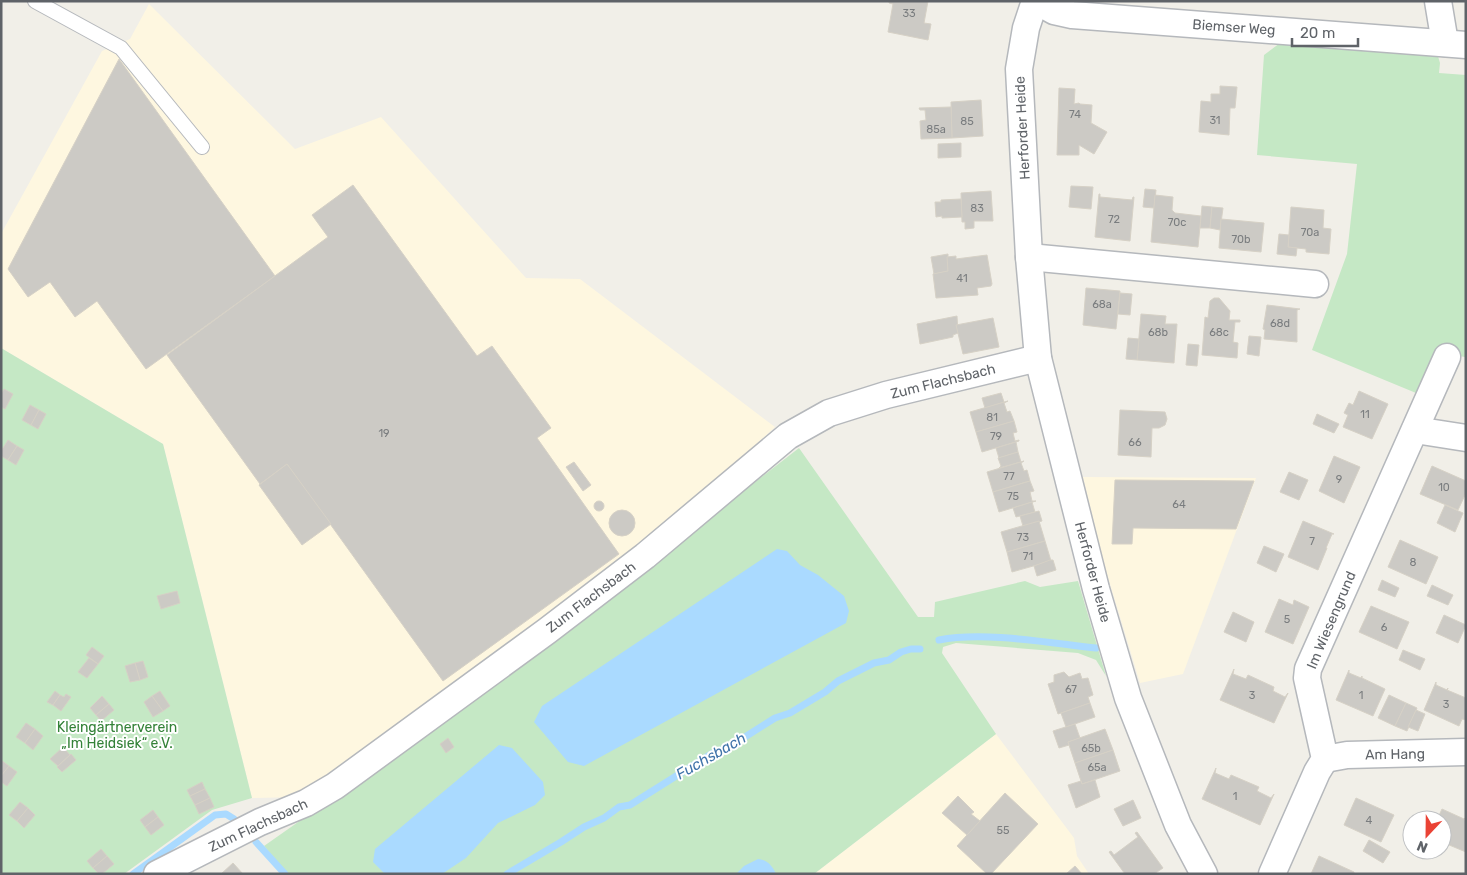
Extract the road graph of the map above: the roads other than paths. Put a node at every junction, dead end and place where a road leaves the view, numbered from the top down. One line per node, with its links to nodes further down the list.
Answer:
1 (35, 1): 5 (lane)
2 (1036, 1): 4 (street, Biemser Weg); 6 (street, Herforder Heide)
3 (1438, 1): 4 (street)
4 (1455, 44)
5 (202, 147)
6 (1029, 257): 7 (street); 9 (street, Herforder Heide)
7 (1315, 284)
8 (1447, 357): 10 (street, Im Wiesengrund)
9 (1038, 358): 15 (street, Zum Flachsbach); 16 (street, Herforder Heide)
10 (1416, 430): 11 (street); 13 (street, Im Wiesengrund)
11 (1466, 438)
12 (1466, 752): 13 (street, Am Hang)
13 (1325, 759): 14 (street)
14 (1269, 872)
15 (157, 874)
16 (1204, 874)

